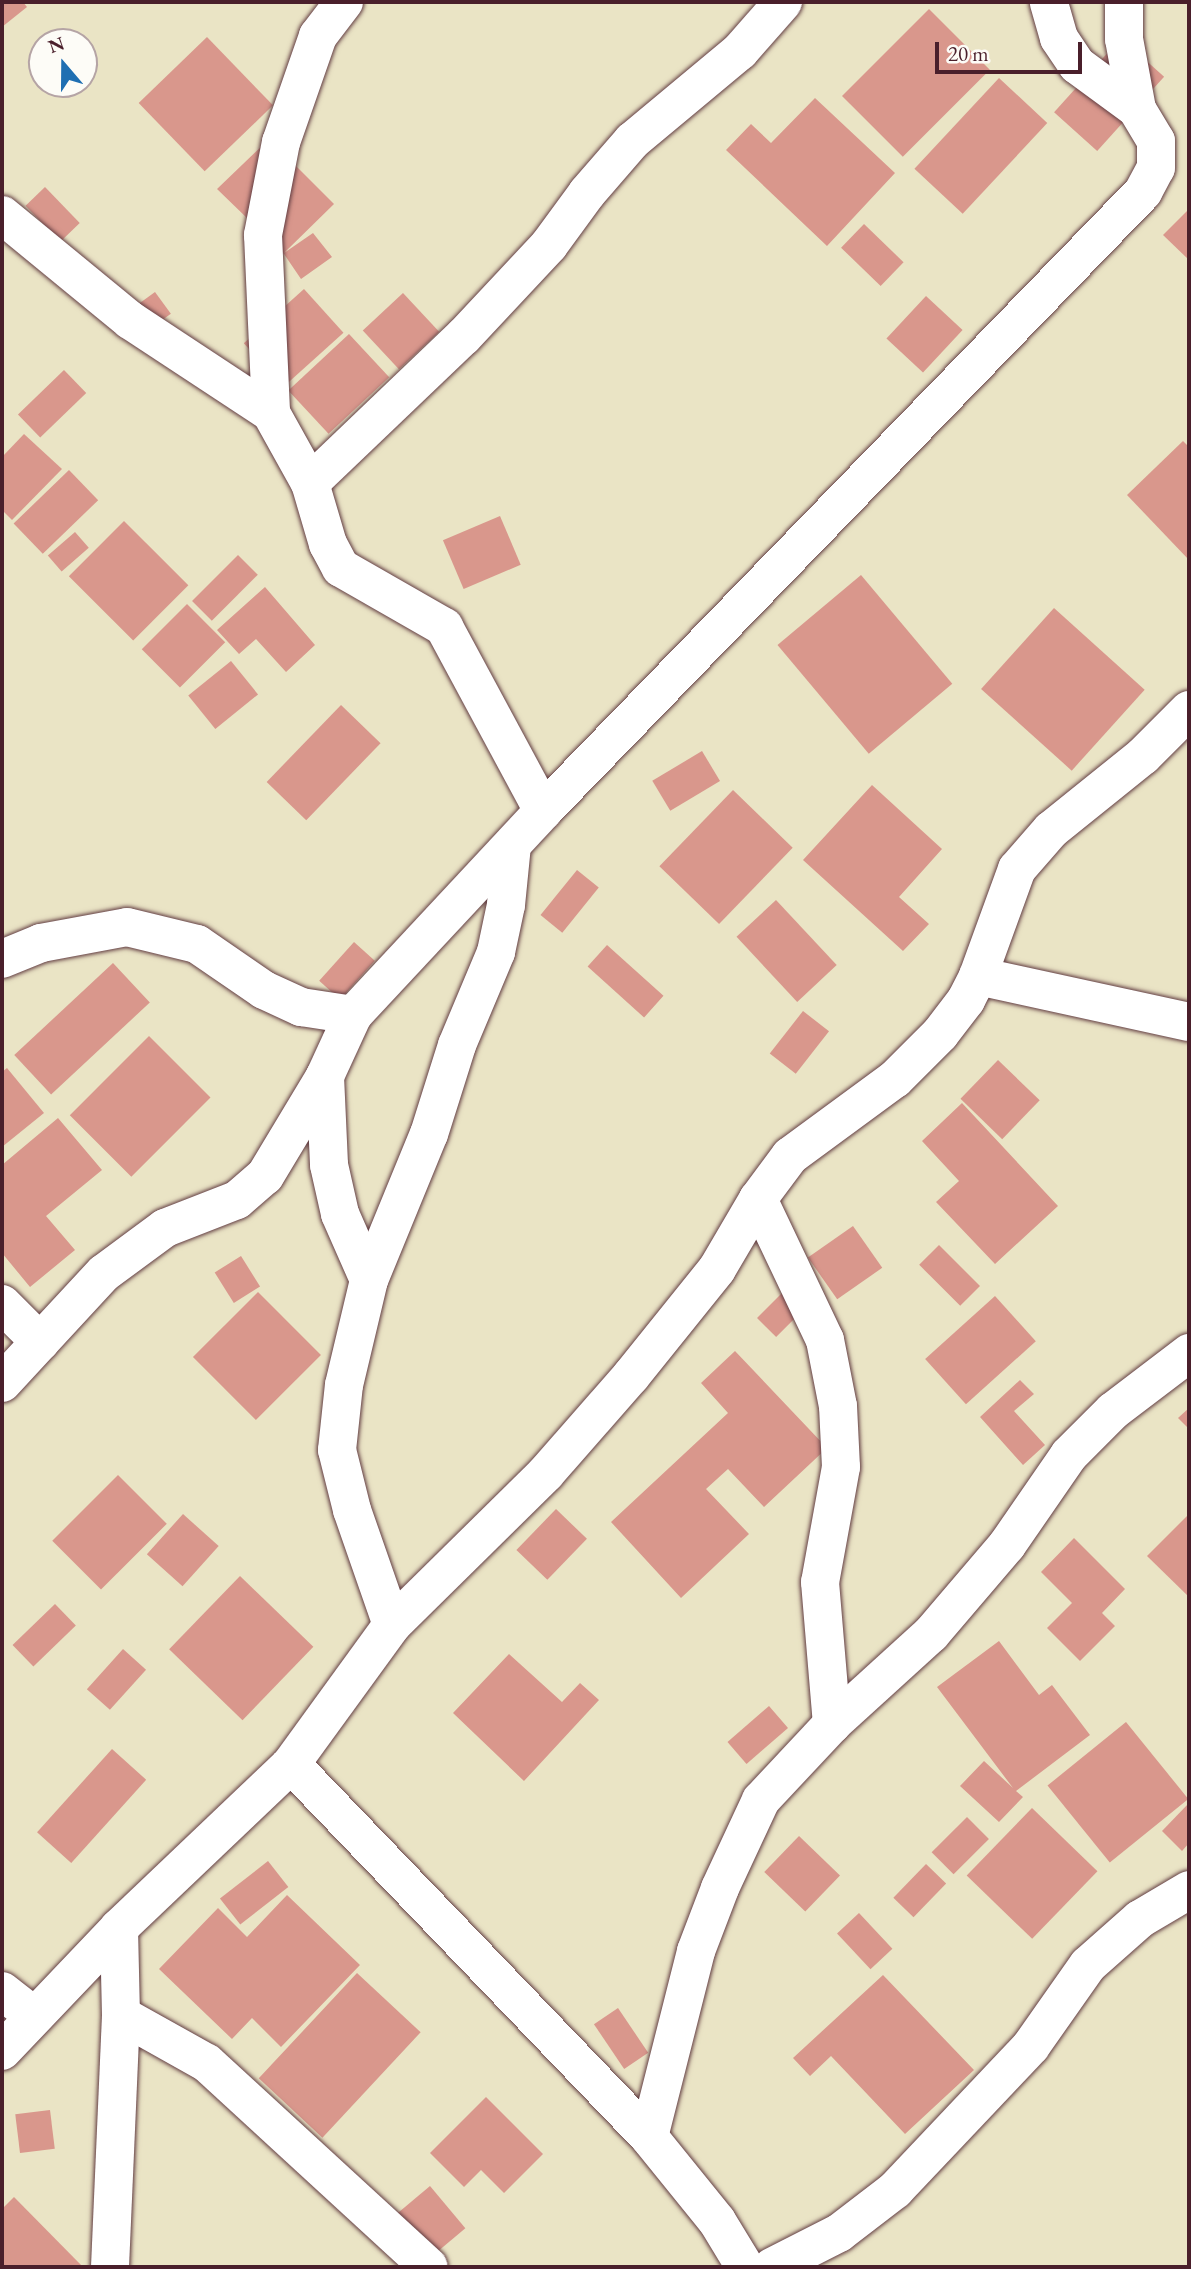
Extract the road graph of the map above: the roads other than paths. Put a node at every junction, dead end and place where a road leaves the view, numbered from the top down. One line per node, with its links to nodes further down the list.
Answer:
1 (344, 2): 7 (street)
2 (783, 2): 8 (street)
3 (1049, 2): 5 (street)
4 (1124, 2): 5 (street)
5 (1137, 109): 10 (street)
6 (2, 215): 7 (street)
7 (271, 412): 8 (street)
8 (310, 483): 10 (street)
9 (1189, 710): 13 (street)
10 (543, 811): 11 (street)
11 (512, 845): 14 (street); 18 (street)
12 (2, 959): 14 (street)
13 (978, 976): 15 (street); 17 (street)
14 (353, 1015): 16 (street)
15 (1189, 1022)
16 (325, 1076): 18 (street); 20 (street)
17 (758, 1199): 23 (street); 24 (street)
18 (369, 1280): 23 (street)
19 (2, 1304): 20 (street)
20 (40, 1342): 22 (street)
21 (1189, 1353): 24 (street)
22 (2, 1383)
23 (392, 1625): 25 (street)
24 (832, 1724): 32 (street)
25 (291, 1764): 27 (street); 32 (street)
26 (1189, 1890): 36 (street)
27 (118, 1928): 29 (street); 30 (street)
28 (2, 1991): 30 (street)
29 (121, 2015): 33 (street); 34 (street)
30 (34, 2016): 31 (street)
31 (2, 2051)
32 (649, 2137): 35 (street)
33 (110, 2267)
34 (429, 2267)
35 (745, 2267)
36 (772, 2267)

